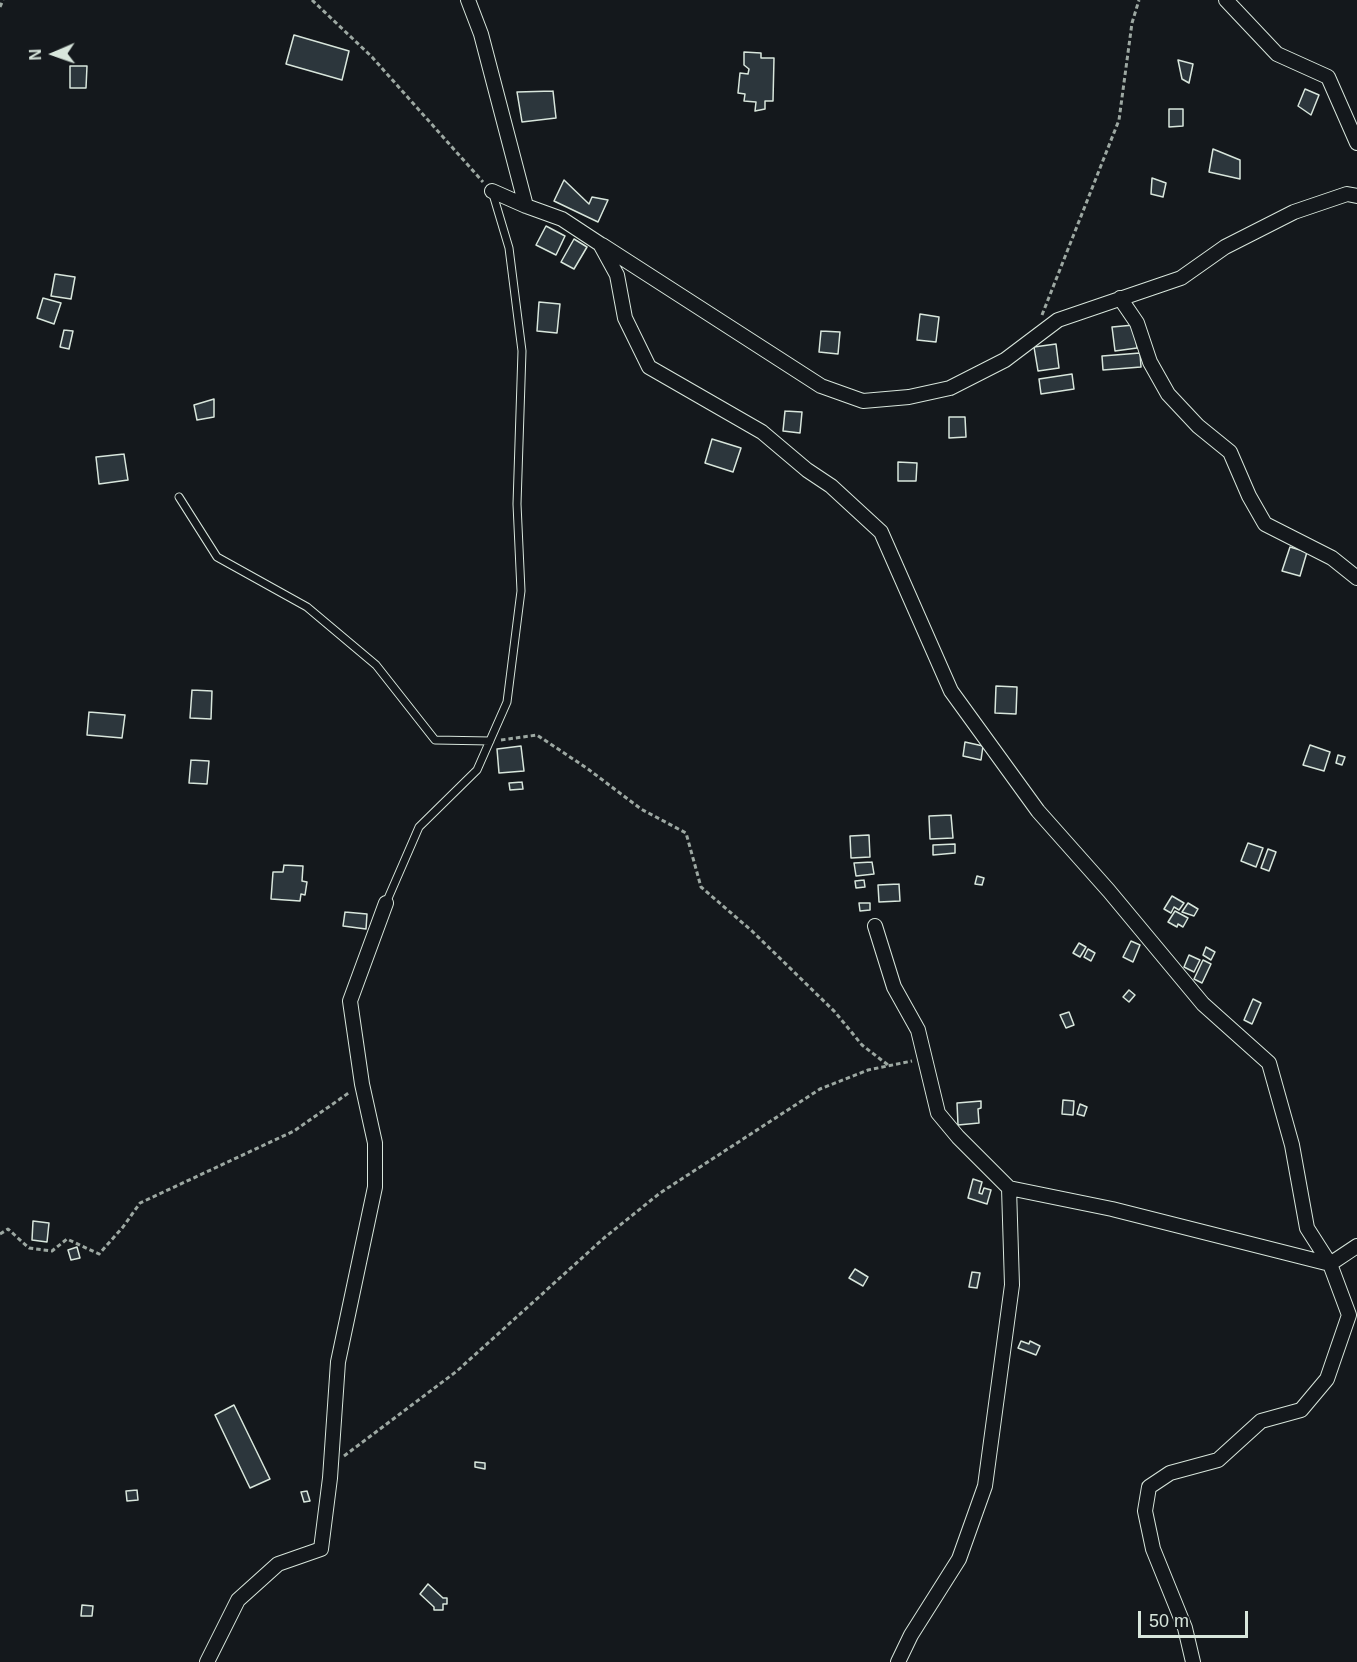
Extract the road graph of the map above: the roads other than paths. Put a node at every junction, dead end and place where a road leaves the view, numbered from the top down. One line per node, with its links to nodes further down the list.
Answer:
1 (468, 0): 6 (street)
2 (1227, 0): 3 (street)
3 (1357, 143)
4 (492, 191): 6 (street); 11 (lane)
5 (1357, 196): 8 (street)
6 (526, 206): 7 (street)
7 (600, 244): 8 (street); 16 (street)
8 (1120, 298): 10 (street)
9 (179, 497): 11 (lane)
10 (1357, 578)
11 (490, 741): 12 (lane)
12 (386, 903): 17 (street)
13 (875, 926): 14 (street)
14 (1009, 1188): 16 (street); 18 (street)
15 (1357, 1246): 16 (street)
16 (1330, 1264): 19 (street)
17 (207, 1662)
18 (898, 1662)
19 (1193, 1662)

